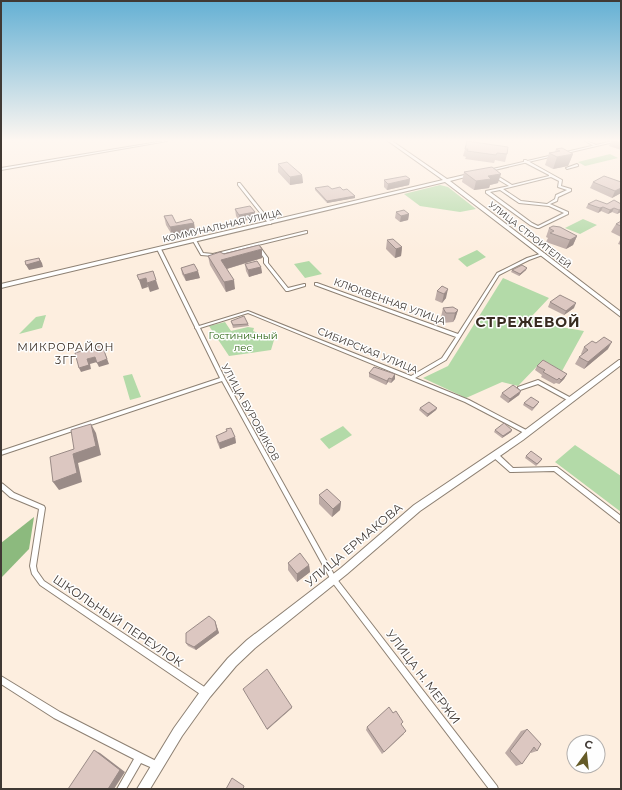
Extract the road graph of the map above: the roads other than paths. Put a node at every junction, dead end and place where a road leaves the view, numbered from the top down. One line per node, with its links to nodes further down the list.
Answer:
1 (444, 178): 6 (main road, УЛИЦА СТРОИТЕЛЕЙ)
2 (457, 178): 6 (main road, КОММУНАЛЬНАЯ УЛИЦА)
3 (499, 178): 8 (street)
4 (546, 178): 8 (street)
5 (555, 178): 12 (street)
6 (447, 180): 13 (main road, КОММУНАЛЬНАЯ УЛИЦА); 21 (main road, УЛИЦА СТРОИТЕЛЕЙ)
7 (240, 184): 13 (street)
8 (511, 186): 9 (street)
9 (501, 189): 11 (street); 12 (street)
10 (482, 192): 11 (street)
11 (487, 192): 12 (street)
12 (548, 204)
13 (270, 223): 15 (main road, КОММУНАЛЬНАЯ УЛИЦА)
14 (306, 232): 16 (street)
15 (195, 241): 17 (main road, КОММУНАЛЬНАЯ УЛИЦА); 20 (street)
16 (255, 244): 18 (street); 20 (street)
17 (159, 249): 25 (main road, КОММУНАЛЬНАЯ УЛИЦА); 27 (street, УЛИЦА БУРОВИКОВ)
18 (260, 250): 19 (street); 24 (street)
19 (253, 252)
20 (220, 253): 22 (street)
21 (543, 254): 26 (main road, УЛИЦА СТРОИТЕЛЕЙ); 28 (street)
22 (224, 260)
23 (316, 284): 28 (street, КЛЮКВЕННАЯ УЛИЦА)
24 (304, 285)
25 (1, 286)
26 (621, 315)
27 (197, 328): 30 (street, СИБИРСКАЯ УЛИЦА); 31 (street, УЛИЦА БУРОВИКОВ)
28 (459, 336): 30 (street)
29 (621, 362): 33 (main road, УЛИЦА ЕРМАКОВА)
30 (413, 378): 34 (street, СИБИРСКАЯ УЛИЦА)
31 (223, 379): 35 (street); 39 (street, УЛИЦА БУРОВИКОВ)
32 (520, 388): 33 (street)
33 (571, 400): 34 (main road, УЛИЦА ЕРМАКОВА)
34 (526, 432): 36 (main road, УЛИЦА ЕРМАКОВА)
35 (1, 453)
36 (494, 455): 38 (street); 39 (main road, УЛИЦА ЕРМАКОВА)
37 (1, 486): 41 (street, ШКОЛЬНЫЙ ПЕРЕУЛОК)
38 (621, 520)
39 (334, 580): 41 (main road, УЛИЦА ЕРМАКОВА); 46 (street, УЛИЦА Н. МЕРЖИ)
40 (1, 680): 42 (street)
41 (206, 693): 43 (main road, УЛИЦА ЕРМАКОВА)
42 (140, 758): 43 (street); 44 (street)
43 (157, 766): 45 (main road, УЛИЦА ЕРМАКОВА)
44 (121, 789)
45 (143, 789)
46 (494, 789)

